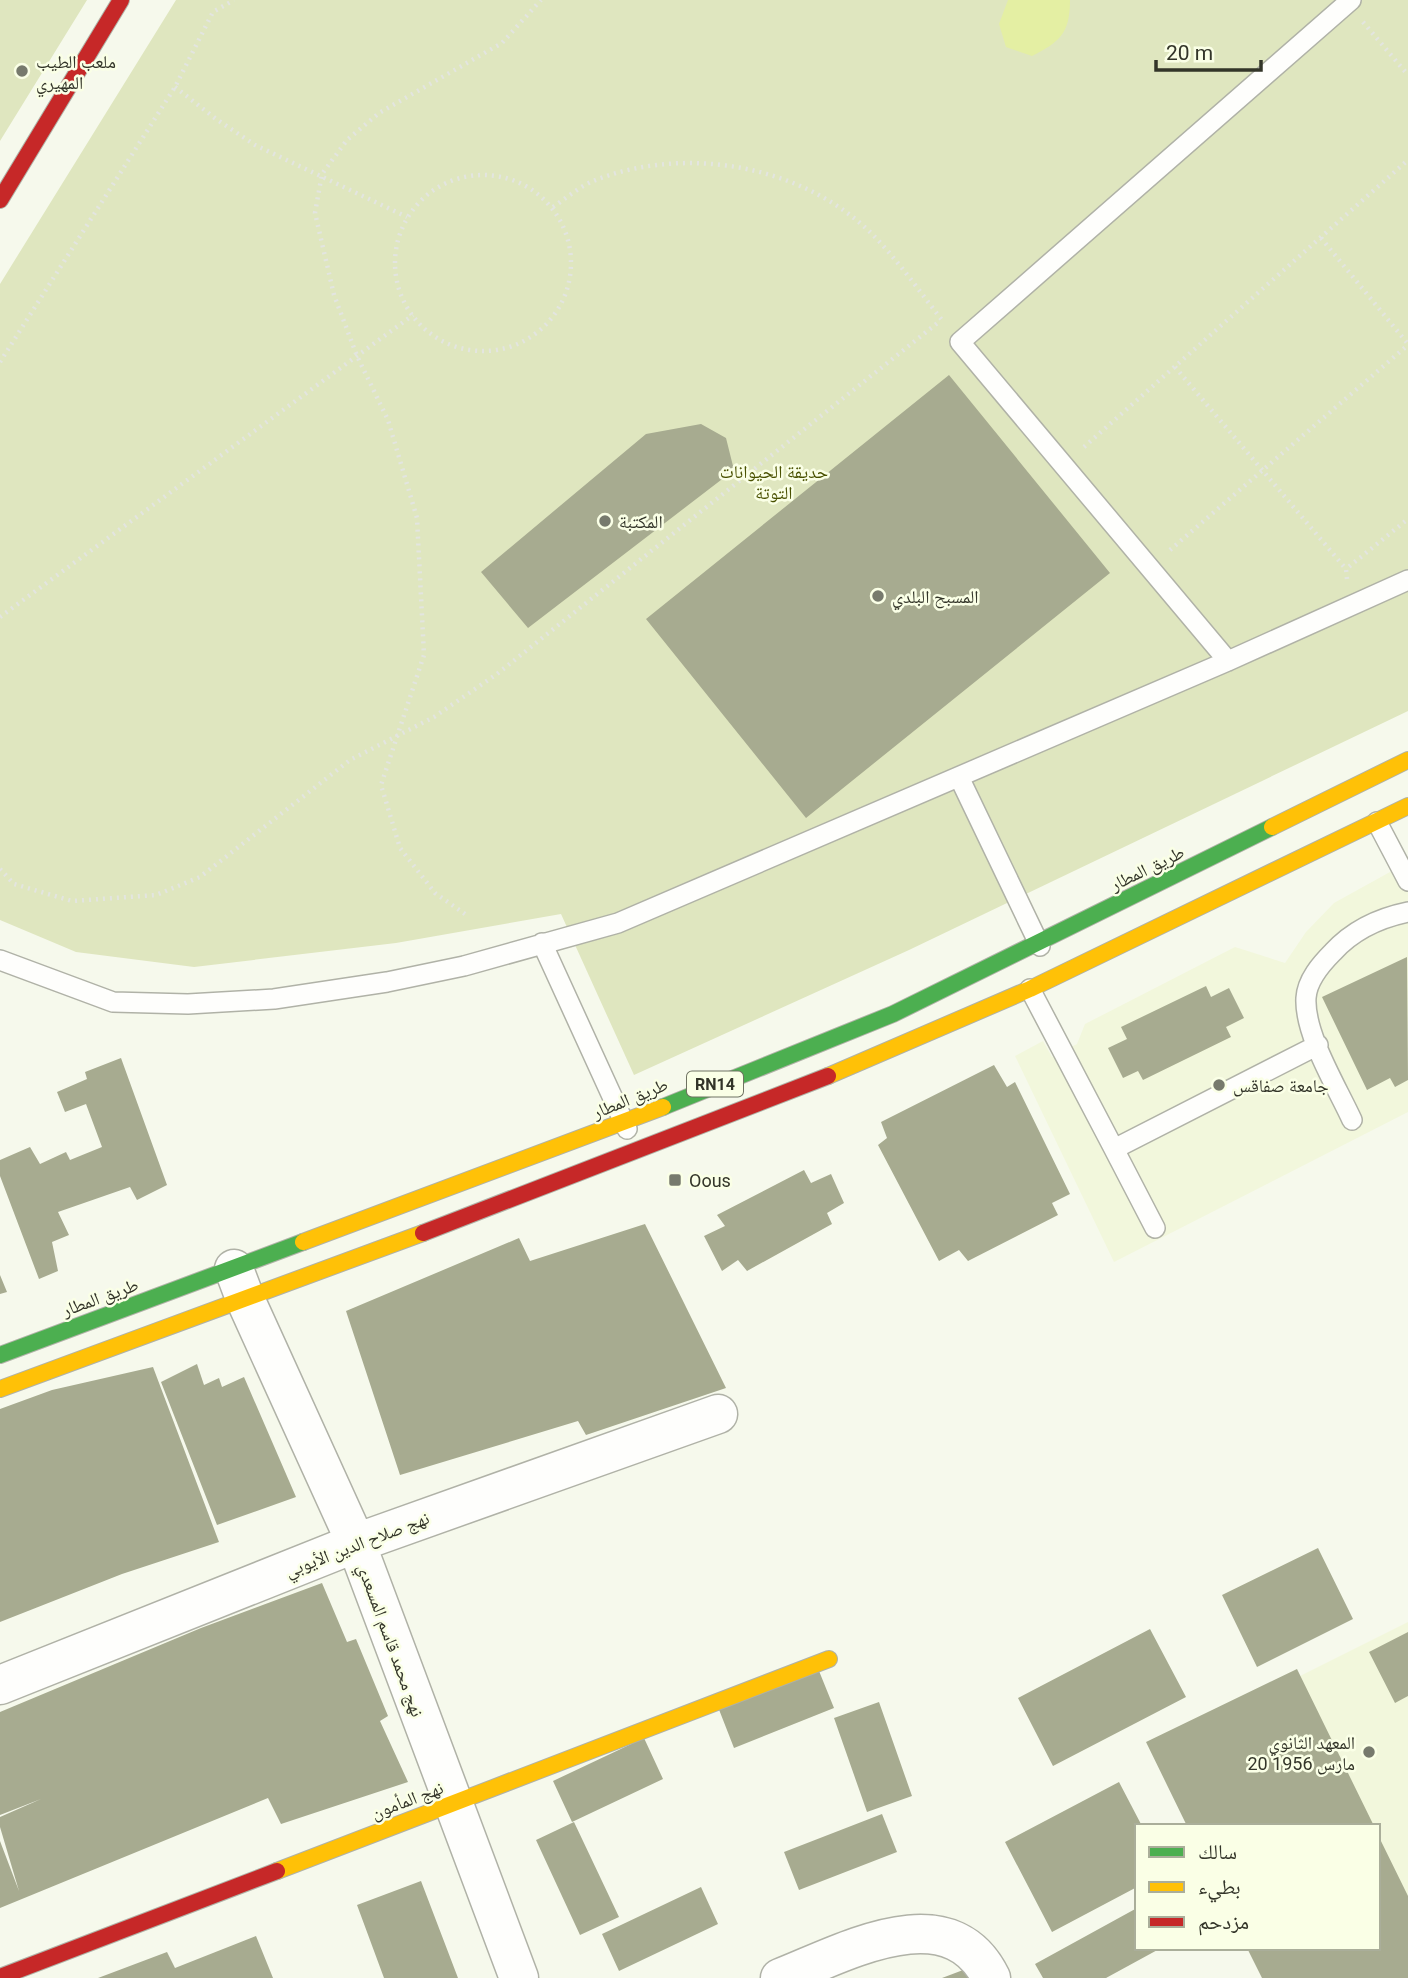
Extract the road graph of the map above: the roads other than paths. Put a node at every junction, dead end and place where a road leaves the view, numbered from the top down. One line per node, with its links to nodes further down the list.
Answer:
1 (121, 0): 3 (main road)
2 (1349, 2): 5 (lane)
3 (0, 200)
4 (1408, 580): 5 (lane)
5 (1228, 662): 7 (lane)
6 (1408, 760): 13 (main road, طريق المطار / RN14)
7 (960, 777): 12 (lane); 13 (lane)
8 (1408, 806): 9 (main road, طريق المطار / RN14)
9 (1377, 822): 10 (lane); 15 (main road, طريق المطار / RN14)
10 (1408, 881)
11 (1408, 912): 17 (lane)
12 (542, 943): 14 (lane); 19 (lane)
13 (1039, 943): 15 (lane); 19 (main road, طريق المطار / RN14)
14 (0, 960)
15 (1055, 977): 16 (main road, طريق المطار / RN14)
16 (1030, 989): 20 (lane); 21 (main road, طريق المطار / RN14)
17 (1318, 1045): 18 (lane); 20 (lane)
18 (1352, 1120)
19 (623, 1123): 21 (lane); 23 (main road, طريق المطار / RN14)
20 (1114, 1149): 22 (lane)
21 (639, 1151): 23 (main road, طريق المطار / RN14)
22 (1154, 1228)
23 (240, 1285): 24 (main road, طريق المطار / RN14); 25 (main road, طريق المطار / RN14); 27 (street, نهج محمد قاسم المسعدي)
24 (0, 1355)
25 (0, 1389)
26 (718, 1414): 27 (street, نهج صلاح الدين الأيوبي)
27 (356, 1543): 29 (street, نهج صلاح الدين الأيوبي); 30 (street, نهج محمد قاسم المسعدي)
28 (828, 1659): 30 (main road, نهج المأمون)
29 (0, 1685)
30 (451, 1804): 31 (main road, نهج المأمون); 32 (street, نهج محمد قاسم المسعدي)
31 (0, 1977)
32 (519, 1978)
33 (780, 1978): 34 (street)
34 (991, 1978)

